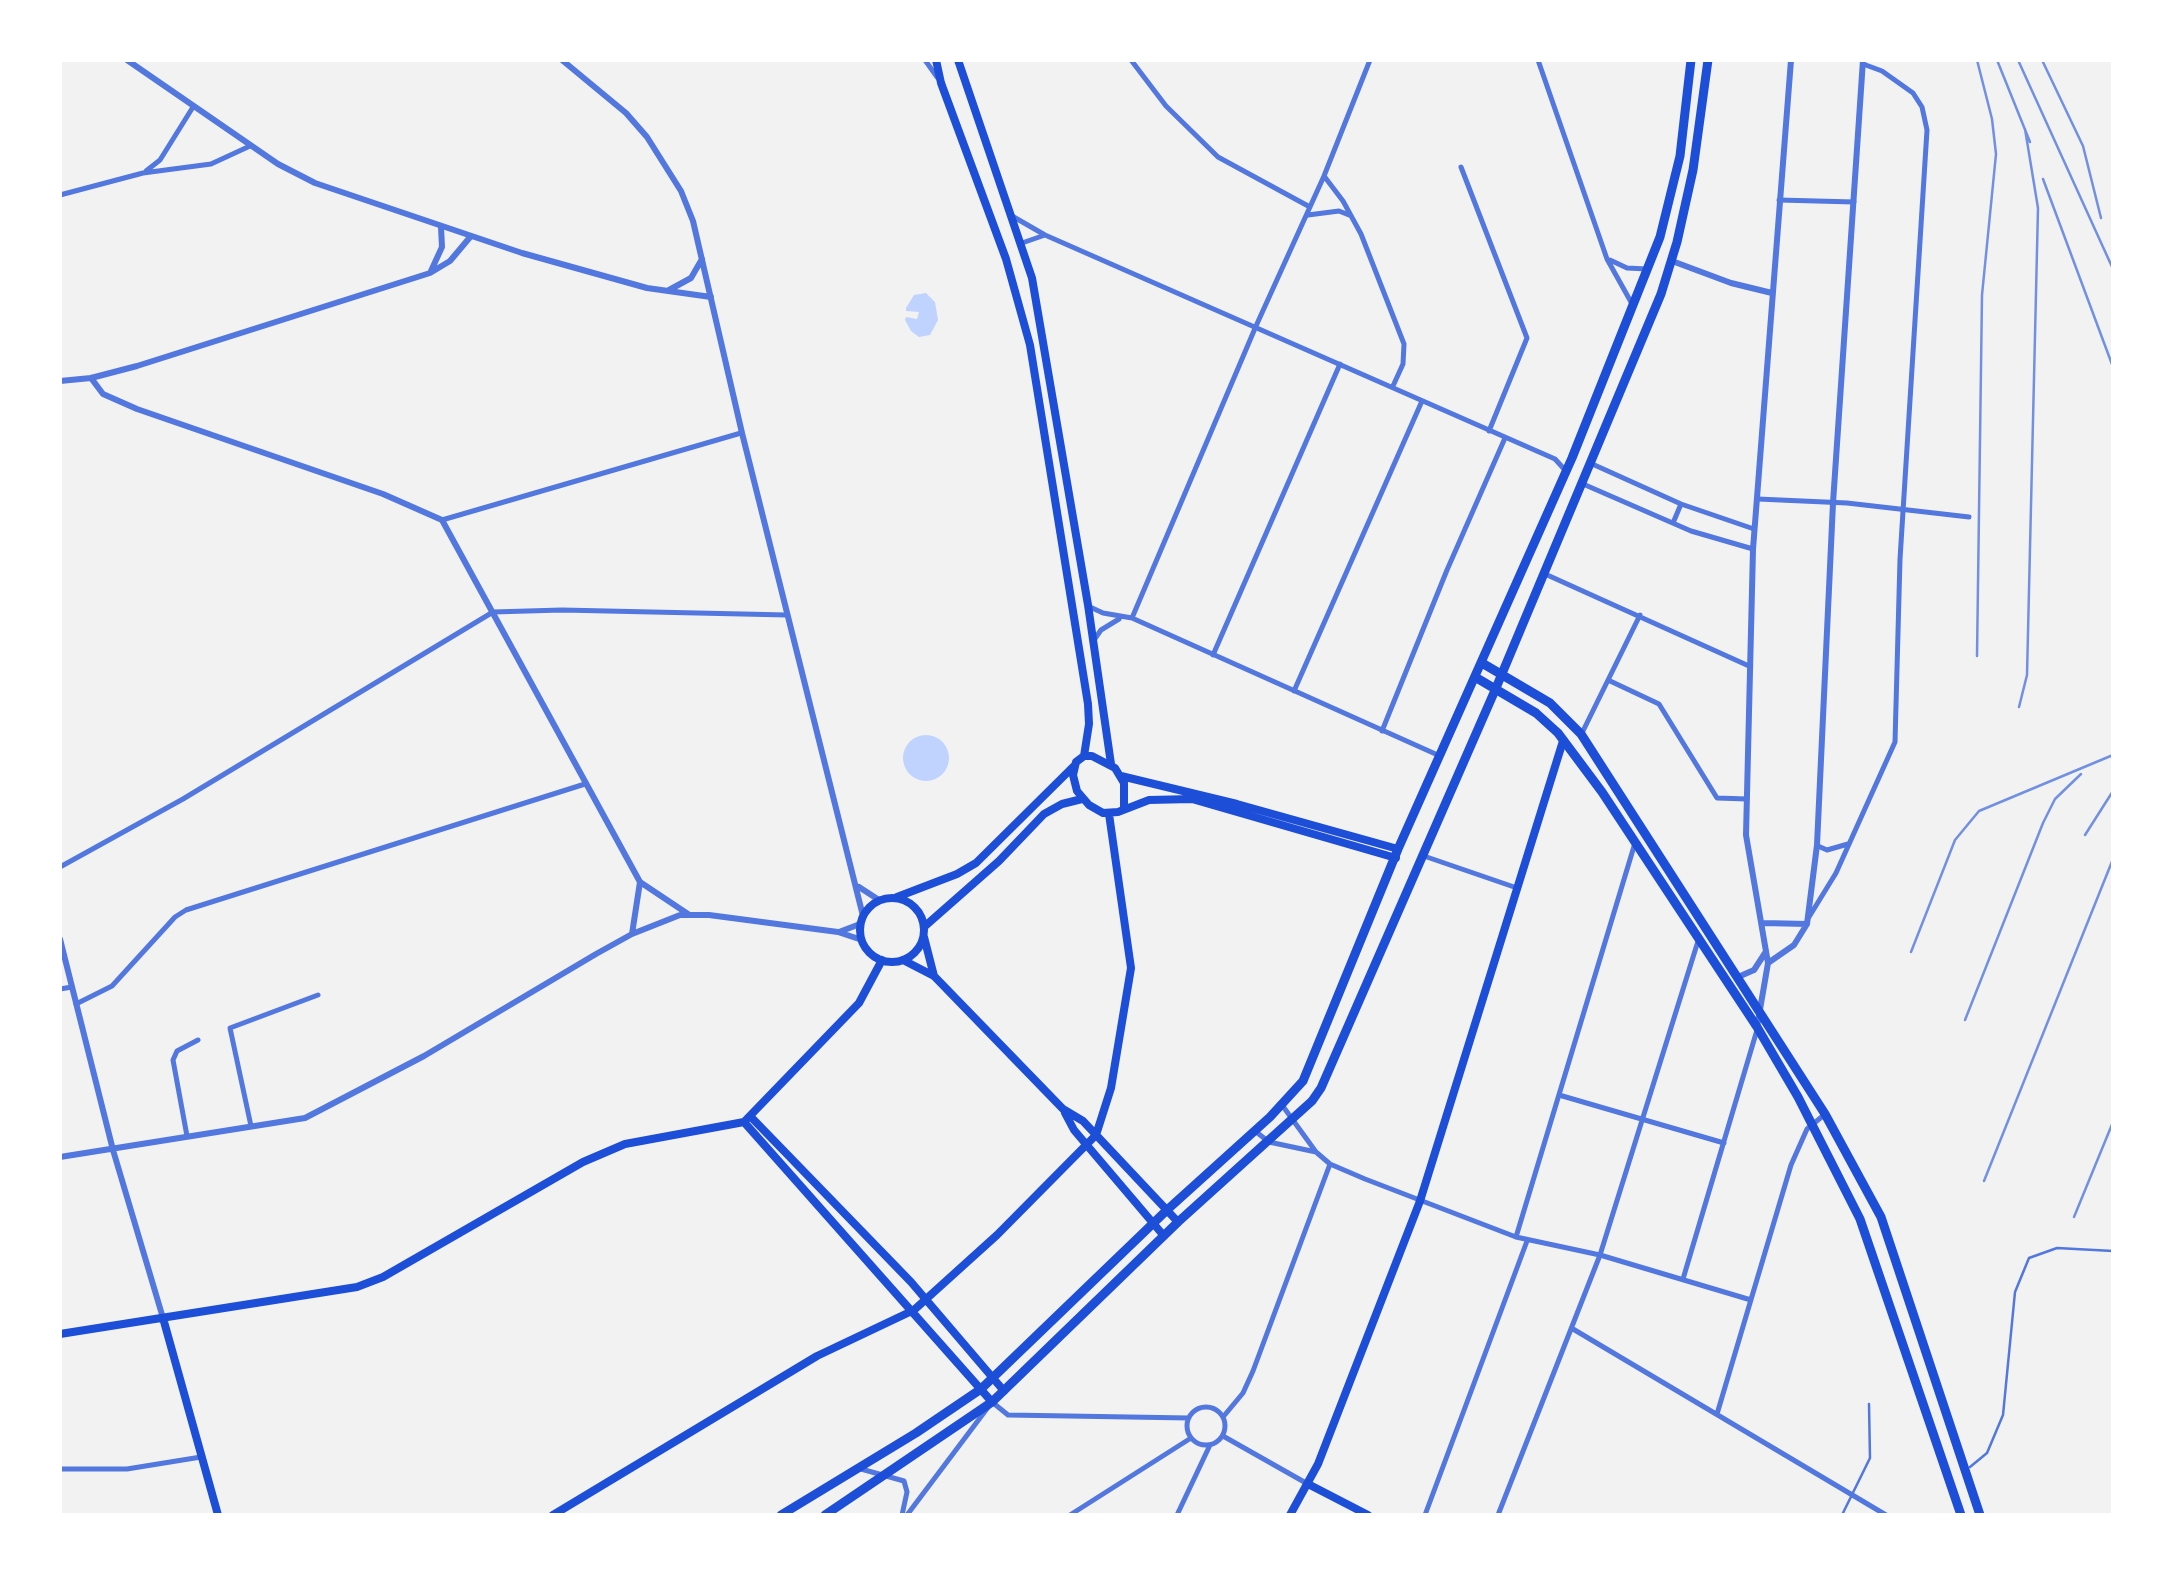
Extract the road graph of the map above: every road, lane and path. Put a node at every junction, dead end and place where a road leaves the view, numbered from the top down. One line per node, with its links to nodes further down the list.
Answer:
1 (128, 60): 14 (street)
2 (562, 60): 30 (street)
3 (925, 60): 13 (street)
4 (936, 60): 13 (main road)
5 (958, 60): 24 (main road)
6 (1131, 60): 22 (street)
7 (1370, 60): 18 (street)
8 (1538, 60): 31 (street)
9 (1690, 60): 33 (main road)
10 (1708, 60): 32 (main road)
11 (1791, 60): 20 (street)
12 (1863, 62): 21 (street); 56 (street)
13 (941, 83): 81 (main road)
14 (194, 107): 15 (street); 17 (street)
15 (250, 146): 17 (street); 26 (street)
16 (1462, 167): 45 (street)
17 (143, 173): 19 (street)
18 (1324, 176): 22 (street); 23 (street)
19 (60, 195)
20 (1778, 200): 21 (street); 36 (street)
21 (1854, 202): 54 (street)
22 (1310, 206): 25 (street)
23 (1349, 215): 25 (street); 43 (street)
24 (1012, 216): 27 (street); 29 (main road)
25 (1306, 216): 39 (street)
26 (442, 228): 28 (street); 34 (street)
27 (1045, 235): 29 (street); 39 (street)
28 (471, 236): 34 (street); 35 (street)
29 (1022, 244): 63 (main road)
30 (702, 258): 35 (street); 37 (street)
31 (1607, 259): 33 (street); 38 (street)
32 (1672, 261): 36 (street); 50 (main road)
33 (1648, 269): 38 (main road)
34 (430, 272): 41 (street)
35 (668, 290): 37 (street)
36 (1772, 293): 53 (street)
37 (711, 297): 46 (street)
38 (1633, 304): 48 (main road)
39 (1256, 326): 40 (street); 68 (street)
40 (1340, 364): 43 (street); 70 (street)
41 (92, 378): 42 (street); 58 (street)
42 (60, 381)
43 (1393, 387): 44 (street)
44 (1422, 400): 45 (street); 77 (street)
45 (1489, 431): 47 (street)
46 (742, 433): 58 (street); 65 (street)
47 (1505, 438): 49 (street); 78 (street)
48 (1572, 458): 49 (street); 51 (main road)
49 (1555, 459): 51 (street)
50 (1590, 463): 52 (main road); 55 (street)
51 (1565, 470): 71 (main road)
52 (1581, 484): 59 (street); 62 (main road)
53 (1758, 499): 54 (street); 60 (street)
54 (1834, 503): 56 (street); 93 (street)
55 (1682, 504): 59 (street); 60 (street)
56 (1903, 511): 57 (street); 92 (street)
57 (1969, 517)
58 (442, 520): 64 (street)
59 (1673, 523): 61 (street)
60 (1756, 530): 61 (street)
61 (1752, 549): 72 (street)
62 (1545, 574): 66 (street); 73 (main road)
63 (1088, 606): 67 (street); 69 (main road)
64 (493, 612): 65 (street); 86 (street); 96 (street)
65 (787, 615): 98 (street)
66 (1640, 615): 72 (street); 75 (street)
67 (1122, 618): 68 (street); 69 (street)
68 (1132, 618): 70 (street)
69 (1093, 641): 83 (main road)
70 (1213, 656): 77 (street)
71 (1482, 663): 73 (main road); 74 (main road)
72 (1749, 666): 88 (street)
73 (1502, 673): 76 (main road); 79 (main road)
74 (1474, 677): 76 (main road); 82 (main road)
75 (1608, 680): 79 (street); 88 (street)
76 (1496, 688): 80 (main road); 95 (main road)
77 (1294, 691): 78 (street)
78 (1382, 732): 82 (street)
79 (1582, 734): 106 (main road)
80 (1563, 741): 91 (main road); 99 (main road)
81 (1084, 756): 83 (main road); 84 (main road)
82 (1440, 756): 94 (main road)
83 (1110, 764): 85 (main road)
84 (1074, 766): 87 (main road); 100 (main road)
85 (1120, 776): 89 (main road); 94 (main road)
86 (585, 784): 97 (street); 122 (street)
87 (1082, 799): 90 (main road); 108 (main road)
88 (1747, 799): 105 (street)
89 (1124, 808): 90 (main road); 94 (main road)
90 (1109, 814): 136 (main road)
91 (1635, 842): 112 (main road); 126 (street)
92 (1848, 844): 93 (street); 104 (street)
93 (1816, 845): 104 (street)
94 (1397, 854): 127 (main road)
95 (1421, 854): 99 (street); 130 (main road)
96 (60, 867)
97 (640, 882): 102 (street); 109 (street)
98 (858, 886): 101 (street); 103 (street)
99 (1518, 888): 145 (main road)
100 (897, 898): 101 (main road); 108 (main road)
101 (878, 900): 103 (main road)
102 (688, 914): 107 (street); 109 (street)
103 (862, 920): 107 (street); 111 (main road)
104 (1808, 920): 105 (street); 116 (street)
105 (1763, 923): 113 (street)
106 (1705, 926): 112 (street); 118 (main road)
107 (838, 932): 111 (street)
108 (924, 932): 115 (main road); 117 (main road)
109 (632, 934): 134 (street)
110 (60, 939): 119 (street)
111 (862, 940): 114 (main road)
112 (1698, 940): 124 (main road); 132 (street)
113 (1766, 949): 116 (street); 118 (street)
114 (882, 960): 115 (main road); 131 (main road)
115 (903, 960): 117 (main road)
116 (1768, 963): 123 (street)
117 (934, 976): 128 (main road)
118 (1738, 977): 123 (main road)
119 (72, 987): 120 (street); 122 (street)
120 (60, 989)
121 (318, 995): 134 (street)
122 (76, 1004): 141 (street)
123 (1762, 1011): 124 (street); 129 (main road)
124 (1758, 1027): 133 (main road); 139 (street)
125 (198, 1040): 137 (street)
126 (1558, 1094): 132 (street); 151 (street)
127 (1282, 1105): 130 (street); 135 (main road)
128 (1063, 1110): 136 (main road); 140 (main road)
129 (1825, 1114): 133 (street); 149 (main road)
130 (1294, 1118): 138 (main road); 142 (street)
131 (747, 1119): 158 (main road); 159 (main road); 160 (main road)
132 (1643, 1120): 139 (street); 155 (street)
133 (1811, 1122): 153 (main road); 157 (street)
134 (252, 1129): 137 (street)
135 (1254, 1131): 138 (street); 146 (main road)
136 (1096, 1135): 140 (main road); 146 (main road)
137 (188, 1138): 141 (street)
138 (1270, 1142): 142 (street); 147 (main road)
139 (1724, 1143): 156 (street)
140 (1087, 1145): 148 (main road); 158 (main road)
141 (114, 1150): 143 (street); 160 (street)
142 (1316, 1152): 144 (street)
143 (60, 1158)
144 (1330, 1164): 145 (street); 171 (street)
145 (1420, 1200): 151 (street); 181 (main road)
146 (1167, 1210): 147 (main road); 148 (main road)
147 (1178, 1222): 150 (main road)
148 (1154, 1224): 150 (main road); 165 (main road)
149 (1887, 1233): 153 (main road); 163 (main road)
150 (1164, 1236): 167 (main road)
151 (1516, 1237): 152 (street)
152 (1527, 1240): 155 (street); 192 (street)
153 (1867, 1240): 164 (main road)
154 (2113, 1250): 179 (lane)
155 (1600, 1255): 156 (street); 161 (street)
156 (1683, 1280): 157 (street)
157 (1751, 1300): 170 (street)
158 (925, 1301): 159 (main road); 165 (main road)
159 (914, 1310): 166 (main road); 184 (main road)
160 (163, 1318): 162 (main road); 176 (main road)
161 (1573, 1328): 170 (street); 193 (street)
162 (60, 1334)
163 (1926, 1344): 164 (main road); 179 (main road)
164 (1907, 1354): 196 (main road)
165 (992, 1379): 166 (main road); 167 (main road)
166 (981, 1389): 168 (main road); 177 (main road)
167 (1004, 1392): 168 (main road)
168 (992, 1402): 172 (street); 180 (main road); 187 (street)
169 (1869, 1404): 182 (lane)
170 (1717, 1414): 182 (street)
171 (1223, 1417): 172 (street); 173 (street)
172 (1189, 1418): 174 (street)
173 (1222, 1436): 175 (street); 181 (street)
174 (1191, 1438): 175 (street); 188 (street)
175 (1210, 1445): 189 (street)
176 (201, 1457): 178 (street); 183 (main road)
177 (858, 1468): 180 (street); 185 (main road)
178 (60, 1469)
179 (1964, 1470): 197 (main road)
180 (888, 1475): 186 (main road); 187 (street)
181 (1308, 1484): 190 (main road); 191 (main road)
182 (1853, 1496): 194 (lane); 195 (street)
183 (218, 1515)
184 (554, 1515)
185 (781, 1515)
186 (825, 1515)
187 (905, 1515)
188 (1070, 1515)
189 (1177, 1515)
190 (1290, 1515)
191 (1368, 1515)
192 (1425, 1515)
193 (1498, 1515)
194 (1842, 1515)
195 (1886, 1515)
196 (1960, 1515)
197 (1980, 1515)

